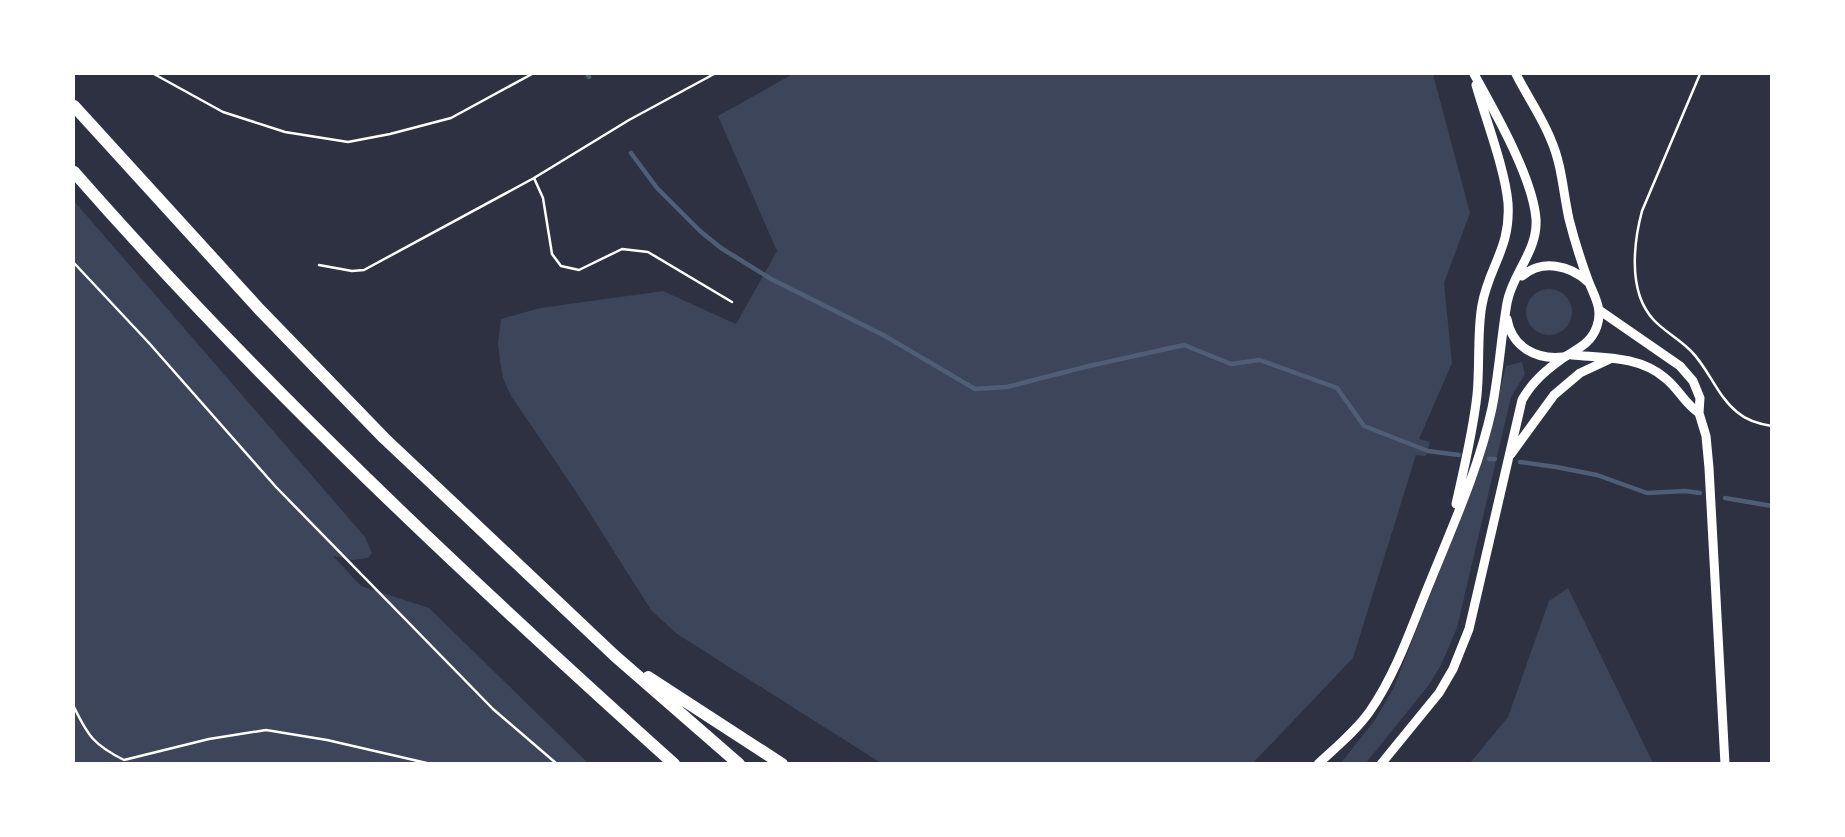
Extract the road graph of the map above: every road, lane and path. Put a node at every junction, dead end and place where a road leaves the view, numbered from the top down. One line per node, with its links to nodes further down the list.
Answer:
1 (153, 74): 2 (path)
2 (532, 74)
3 (714, 74): 9 (path)
4 (1473, 74): 12 (main road); 22 (main road)
5 (1516, 74): 13 (main road)
6 (1700, 74): 20 (path)
7 (74, 106): 23 (highway)
8 (74, 172): 25 (highway)
9 (534, 178): 11 (path); 14 (path)
10 (74, 263): 27 (path)
11 (319, 265)
12 (1517, 280): 13 (main road); 16 (main road)
13 (1589, 283): 15 (main road)
14 (732, 302)
15 (1599, 310): 17 (main road); 19 (main road)
16 (1506, 314): 17 (main road); 22 (main road)
17 (1567, 356): 18 (main road); 21 (main road)
18 (1613, 358): 19 (main road); 21 (main road)
19 (1699, 413): 32 (main road)
20 (1772, 426)
21 (1508, 458): 31 (main road)
22 (1449, 533): 30 (main road)
23 (615, 656): 28 (highway); 29 (highway)
24 (74, 707): 26 (path)
25 (673, 763)
26 (431, 764)
27 (557, 764)
28 (739, 764)
29 (782, 764)
30 (1318, 764)
31 (1381, 764)
32 (1725, 764)

